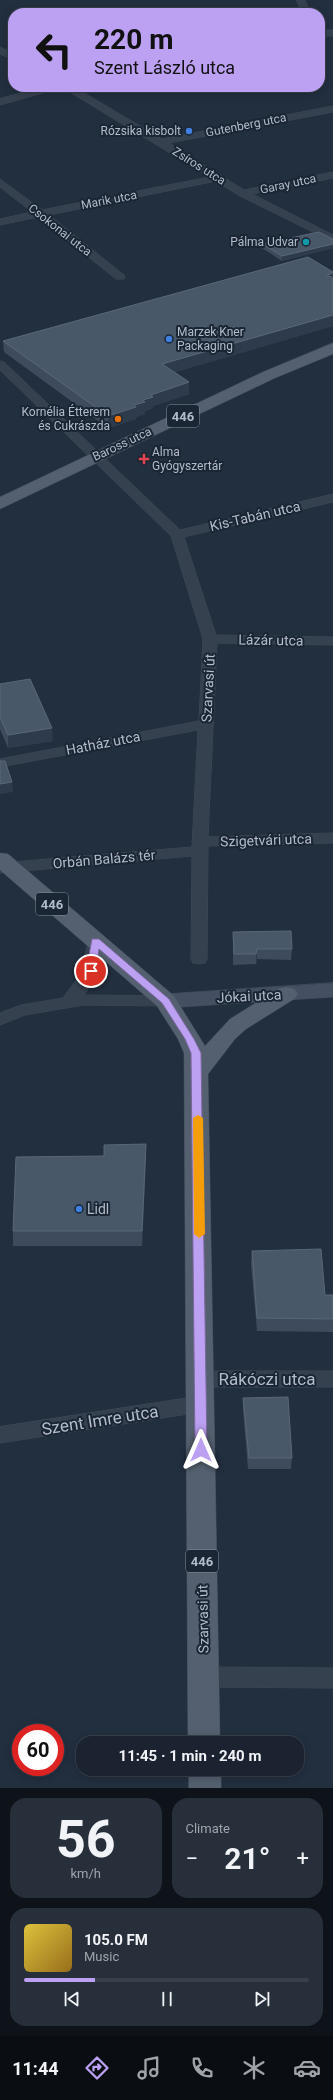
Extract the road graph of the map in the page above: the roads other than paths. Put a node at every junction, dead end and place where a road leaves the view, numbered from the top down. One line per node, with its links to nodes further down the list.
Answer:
1 (36, 92): 3 (street)
2 (75, 92): 5 (street, Zsíros utca)
3 (0, 102)
4 (333, 109): 5 (street, Gutenberg utca)
5 (160, 142): 7 (street, Zsíros utca)
6 (333, 175): 9 (street, Garay utca)
7 (218, 178): 9 (street, Zsíros utca); 10 (street, Marik utca)
8 (0, 182): 10 (street, Csokonai utca)
9 (242, 193): 12 (street, Zsíros utca)
10 (39, 214): 11 (street, Marik utca); 13 (street, Csokonai utca)
11 (0, 222)
12 (333, 239)
13 (120, 277)
14 (333, 348): 16 (main road, Baross utca / 446)
15 (0, 364): 16 (street, Szarvasi út)
16 (97, 456): 18 (main road, Baross utca / 446); 19 (street, Szarvasi út)
17 (333, 498): 19 (street, Kis-Tabán utca)
18 (0, 504)
19 (177, 535): 20 (street, Szarvasi út)
20 (210, 639): 21 (street, Lázár utca); 22 (street, Szarvasi út)
21 (333, 641)
22 (206, 724): 23 (street, Hatház utca); 25 (street, Szarvasi út)
23 (0, 762)
24 (333, 838): 25 (street, Szigetvári utca)
25 (200, 847): 26 (street, Orbán Balázs tér); 28 (street, Szarvasi út)
26 (3, 864): 27 (main road, Szarvasi út / 446)
27 (96, 942): 31 (main road, Szarvasi út / 446); 32 (street)
28 (199, 959)
29 (333, 990): 30 (main road, Jókai utca)
30 (286, 994): 31 (main road, Jókai utca); 34 (main road)
31 (166, 1001): 32 (street); 34 (main road, Szarvasi út / 446)
32 (69, 1002): 33 (street)
33 (0, 1020)
34 (198, 1072): 36 (main road, Szarvasi út / 446)
35 (333, 1379): 36 (street, Rákóczi utca)
36 (201, 1392): 37 (street, Szent Imre utca); 38 (main road, Szarvasi út / 446)
37 (0, 1435)
38 (204, 1677): 39 (street); 40 (main road, Szarvasi út / 446)
39 (333, 1678)
40 (204, 1736)
41 (205, 1776): 42 (main road)
42 (205, 1788)

